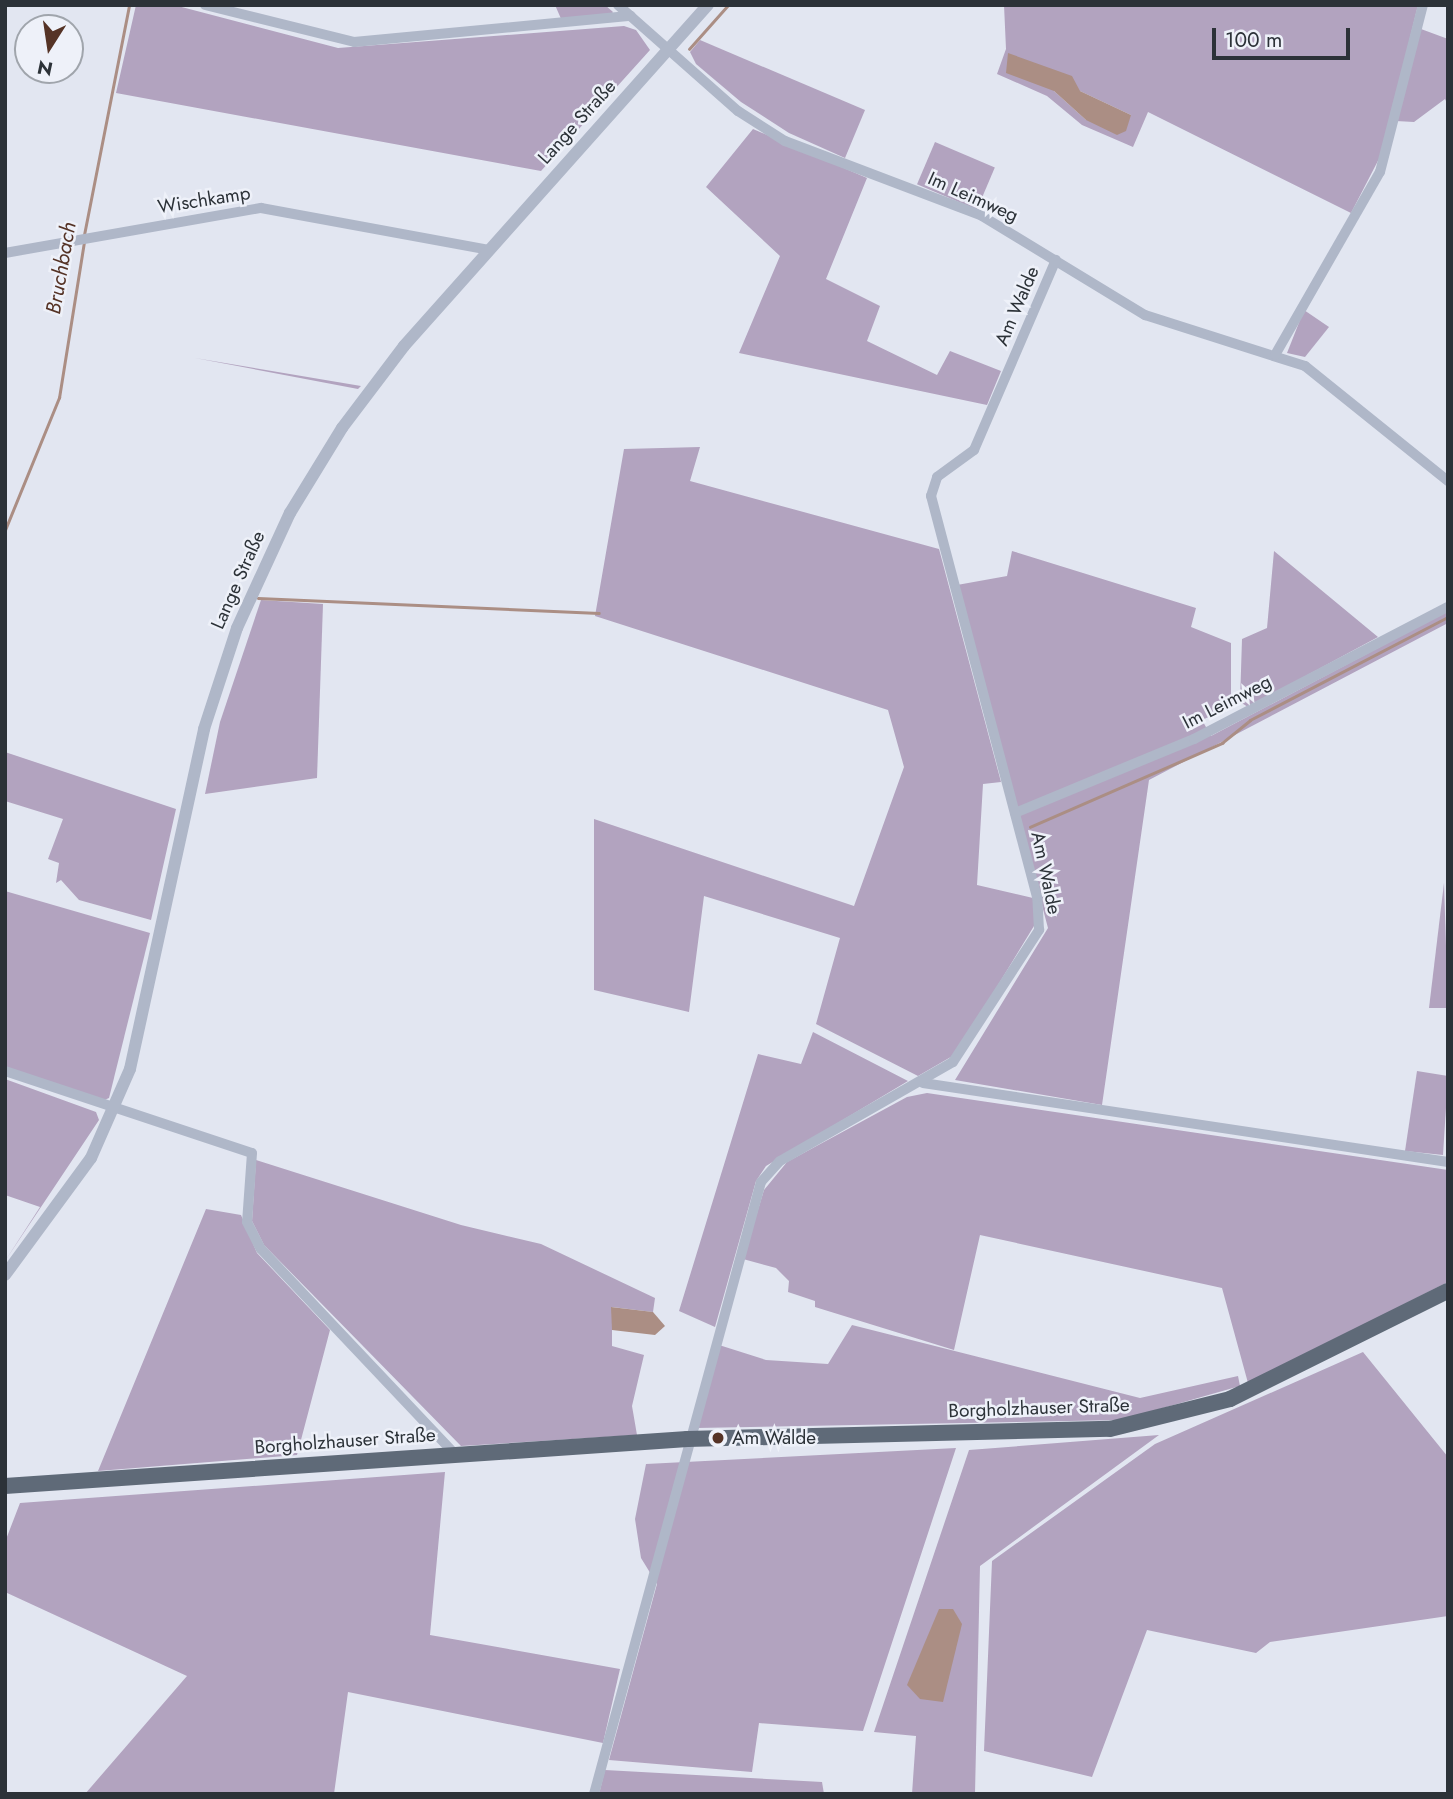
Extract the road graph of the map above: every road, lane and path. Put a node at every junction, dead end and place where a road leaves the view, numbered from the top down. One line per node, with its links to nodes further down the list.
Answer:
1 (205, 5): 5 (street)
2 (618, 5): 5 (street, Im Leimweg)
3 (708, 5): 6 (street, Lange Straße)
4 (1423, 5): 10 (street)
5 (631, 16): 6 (street, Im Leimweg)
6 (668, 50): 7 (street, Lange Straße); 9 (street, Im Leimweg)
7 (490, 250): 8 (street, Wischkamp); 16 (street, Lange Straße)
8 (5, 253)
9 (1056, 260): 10 (street, Im Leimweg); 13 (street, Am Walde)
10 (1275, 355): 11 (street, Im Leimweg)
11 (1448, 481)
12 (1448, 607): 13 (street, Im Leimweg)
13 (1015, 813): 15 (street, Am Walde)
14 (5, 1071): 16 (street)
15 (923, 1083): 17 (street); 20 (street, Am Walde)
16 (115, 1109): 18 (street, Lange Straße); 21 (street)
17 (1447, 1159)
18 (5, 1275)
19 (1448, 1291): 20 (main road, Borgholzhauser Straße)
20 (687, 1438): 21 (main road, Borgholzhauser Straße); 23 (street)
21 (456, 1455): 22 (main road, Borgholzhauser Straße)
22 (5, 1486)
23 (594, 1794)

